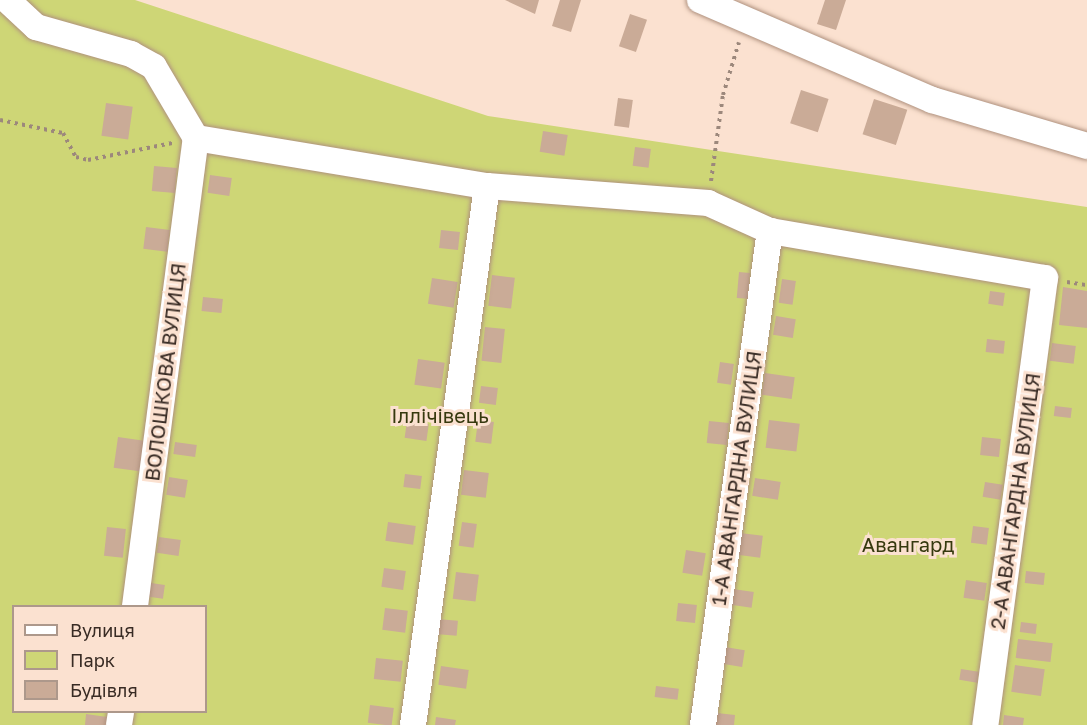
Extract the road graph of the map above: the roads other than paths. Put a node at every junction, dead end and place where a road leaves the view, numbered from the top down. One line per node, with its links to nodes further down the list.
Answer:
1 (7, 0): 3 (street)
2 (700, 0): 4 (street)
3 (196, 138): 5 (street); 7 (street, ВОЛОШКОВА ВУЛИЦЯ)
4 (1087, 146)
5 (487, 186): 6 (street); 8 (street)
6 (770, 231): 9 (street, 1-А АВАНГАРДНА ВУЛИЦЯ); 10 (street, 2-А АВАНГАРДНА ВУЛИЦЯ)
7 (135, 605)
8 (413, 725)
9 (703, 725)
10 (985, 725)

